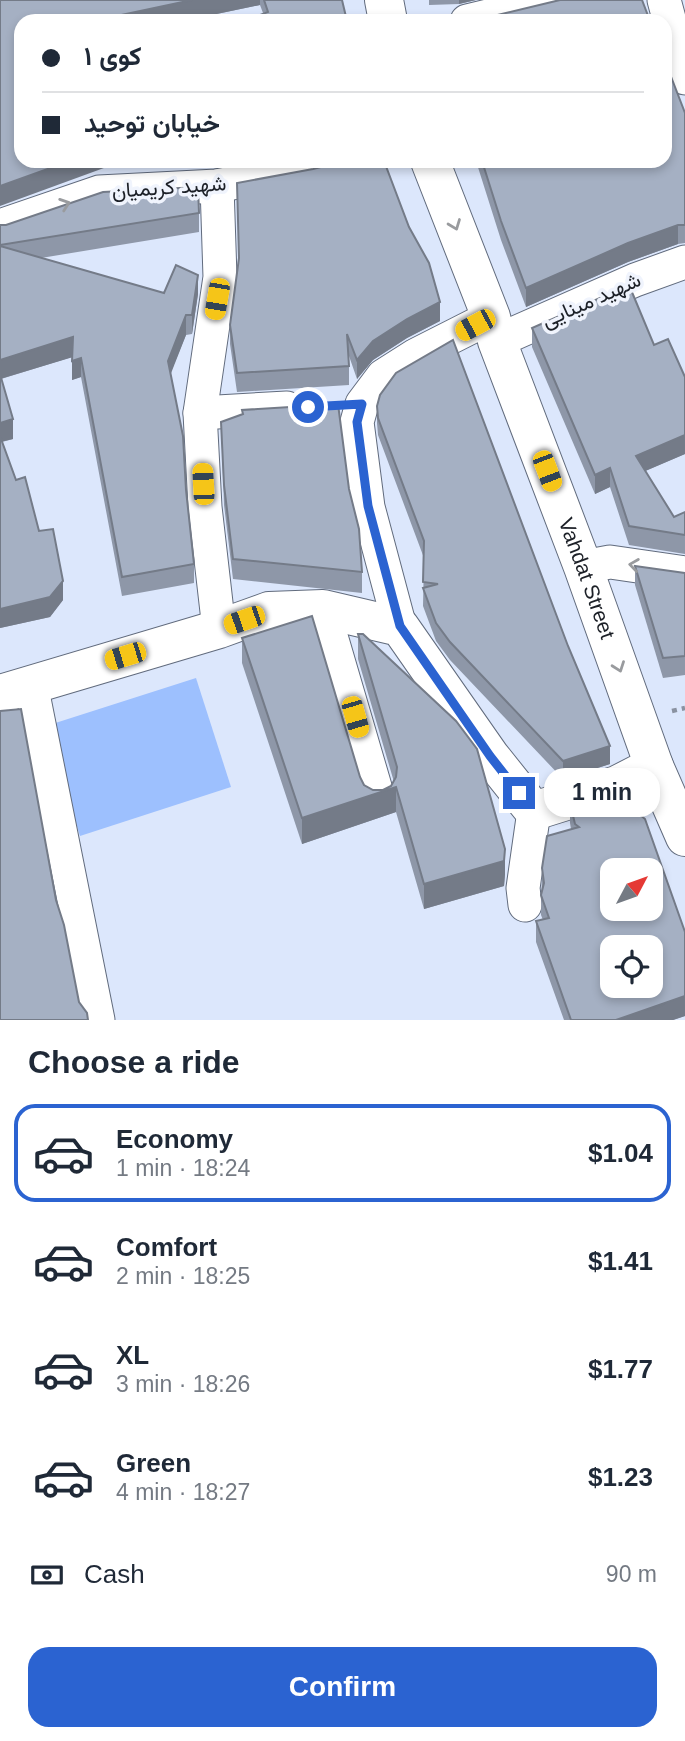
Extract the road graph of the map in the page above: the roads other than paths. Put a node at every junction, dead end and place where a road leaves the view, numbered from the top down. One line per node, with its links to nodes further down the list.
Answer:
1 (555, 0): 2 (street)
2 (496, 14)
3 (672, 30): 4 (street)
4 (685, 78)
5 (306, 168): 7 (street, شهید کریمیان)
6 (433, 168): 10 (street, Vahdat Street, one-way to 10)
7 (217, 186): 8 (street, شهید کریمیان, one-way to 7); 12 (street)
8 (0, 226)
9 (685, 262): 10 (street, شهید مینایی)
10 (494, 329): 11 (street, شهید مینایی); 13 (street, Vahdat Street)
11 (340, 405): 12 (street); 16 (street)
12 (200, 413): 17 (street)
13 (583, 567): 14 (street, one-way to 13); 19 (street, Vahdat Street, one-way to 19)
14 (685, 573)
15 (323, 609): 16 (street); 17 (street); 20 (street)
16 (400, 626): 21 (street)
17 (219, 629): 18 (street)
18 (15, 689): 24 (street)
19 (654, 766): 21 (street); 22 (street, Vahdat Street)
20 (378, 797)
21 (534, 811): 23 (street)
22 (685, 837)
23 (525, 905)
24 (98, 1020)

